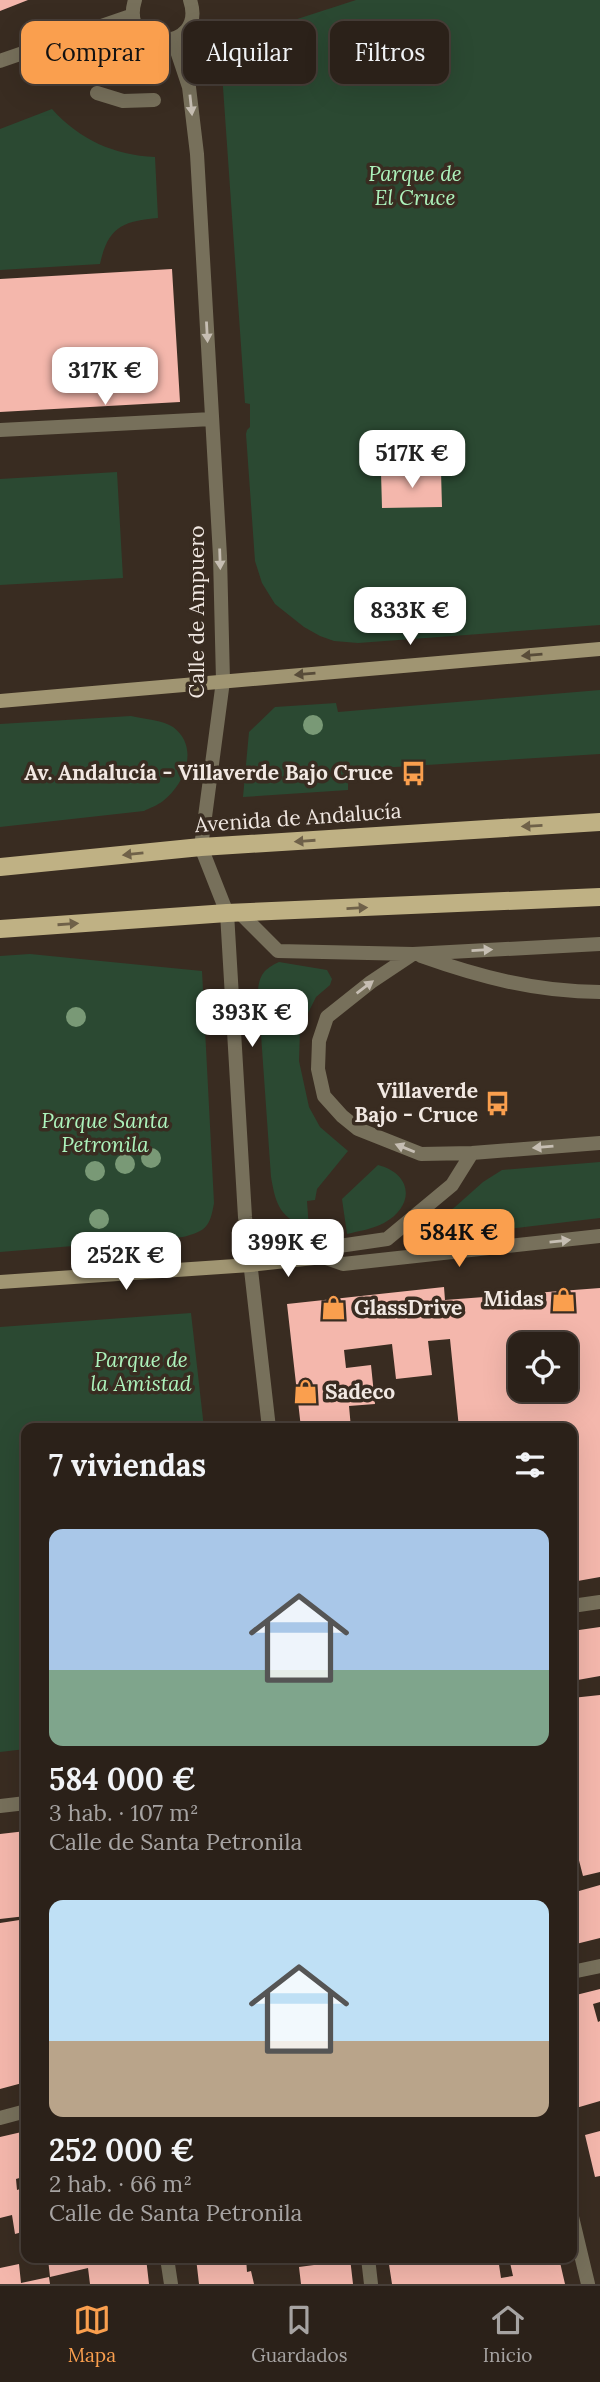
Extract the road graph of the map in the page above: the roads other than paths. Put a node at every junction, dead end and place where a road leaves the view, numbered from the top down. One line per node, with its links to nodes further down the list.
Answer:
1 (190, 0): 3 (street)
2 (134, 4): 3 (street); 4 (street)
3 (173, 39): 7 (street, Calle de Ampuero, one-way to 7)
4 (0, 61)
5 (97, 93): 6 (street)
6 (154, 100)
7 (212, 419): 8 (street); 10 (street, Calle de Ampuero, one-way to 10)
8 (0, 430)
9 (600, 649): 10 (street, one-way to 10)
10 (223, 681): 11 (street); 13 (street, Calle de Ampuero)
11 (0, 701)
12 (600, 822): 13 (main road, Avenida de Andalucía, one-way to 13)
13 (201, 847): 14 (main road, Avenida de Andalucía, one-way to 14); 16 (street, Calle de Ampuero)
14 (0, 867)
15 (600, 897): 16 (main road, one-way to 15)
16 (234, 913): 17 (main road, one-way to 16); 19 (street); 25 (street, Calle de Ampuero)
17 (0, 929)
18 (600, 944): 19 (street, one-way to 18)
19 (413, 954): 20 (street); 22 (street, one-way to 19)
20 (600, 992)
21 (600, 1143): 22 (street, one-way to 22)
22 (472, 1153): 24 (street)
23 (600, 1236): 24 (street, one-way to 23)
24 (323, 1257): 25 (street)
25 (250, 1265): 26 (street); 27 (street, Calle de Ampuero)
26 (0, 1282)
27 (268, 1423)
28 (600, 1602): 29 (street)
29 (577, 1605)
30 (21, 1804): 31 (street)
31 (0, 1807)
32 (600, 1966): 33 (street)
33 (577, 1971)
34 (21, 2112): 35 (street)
35 (0, 2118)
36 (577, 2238): 41 (street)
37 (168, 2263): 39 (street)
38 (369, 2263): 40 (street)
39 (171, 2284)
40 (371, 2284)
41 (588, 2284)

